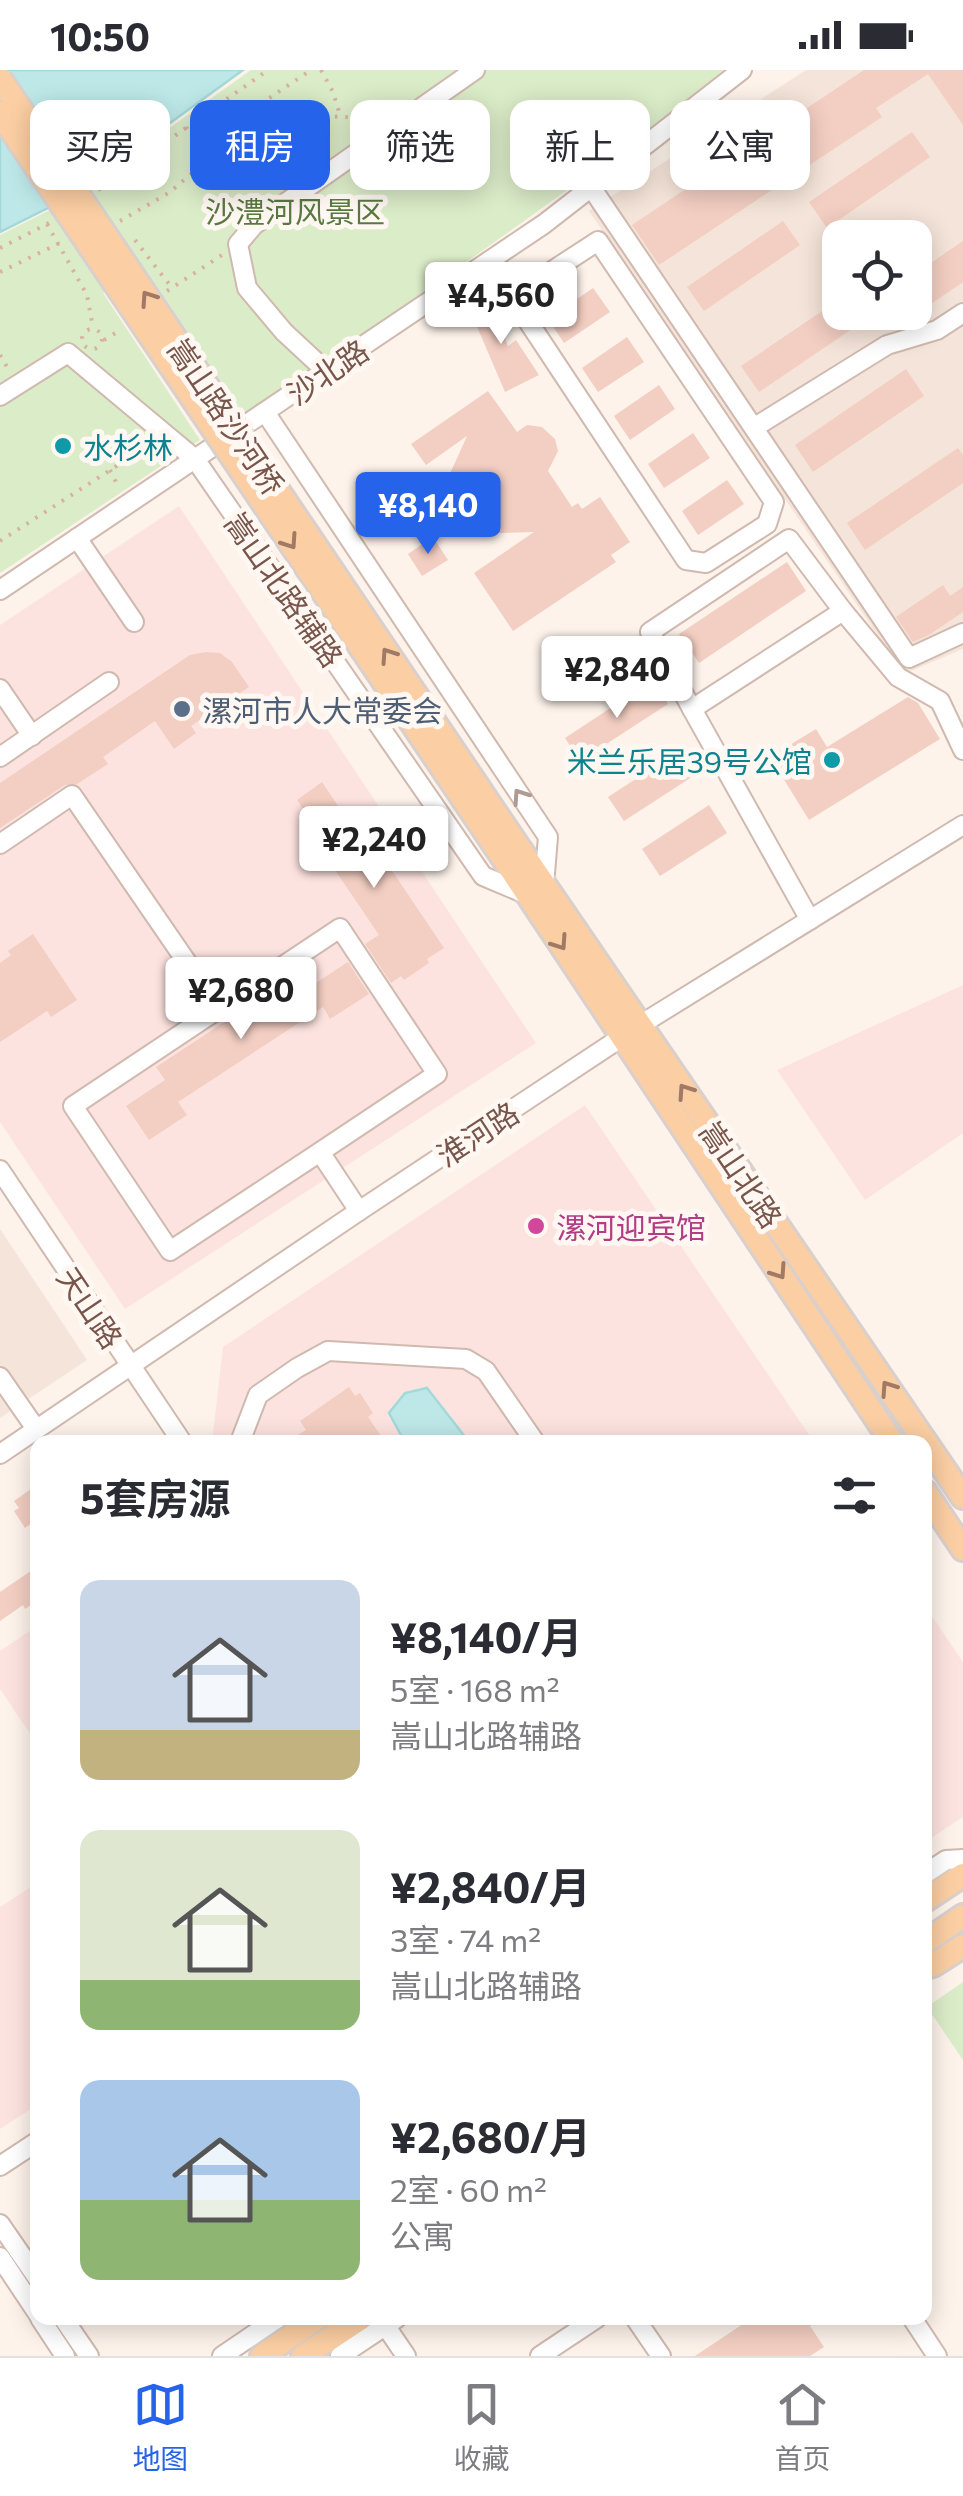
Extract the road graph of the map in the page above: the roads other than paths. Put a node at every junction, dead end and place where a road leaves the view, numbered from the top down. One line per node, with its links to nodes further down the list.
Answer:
1 (475, 70): 11 (street)
2 (742, 70): 5 (street, 沙北路)
3 (0, 79): 29 (main road, 嵩山路沙河桥, one-way to 3, bridge)
4 (0, 113): 29 (main road, 嵩山路沙河桥, one-way to 29, bridge)
5 (650, 141)
6 (587, 190): 8 (street, 沙北路)
7 (593, 190): 14 (street)
8 (489, 262): 9 (street); 11 (street, 沙北路)
9 (512, 297): 9 (street)
10 (963, 313): 14 (street)
11 (326, 371): 13 (street, 沙北路)
12 (0, 396): 15 (street, 嵩山北路辅路)
13 (264, 412): 15 (street, 沙北路); 30 (street, one-way to 13)
14 (754, 427): 20 (street)
15 (195, 459): 16 (street, 沙北路); 30 (street, 嵩山北路辅路)
16 (77, 538): 17 (street, 沙北路); 19 (street)
17 (0, 590)
18 (843, 610): 23 (street); 23 (street); 25 (street)
19 (134, 622)
20 (963, 633)
21 (110, 682): 24 (street)
22 (0, 689): 24 (street)
23 (692, 709): 31 (street)
24 (32, 736): 26 (street)
25 (963, 750)
26 (0, 757)
27 (963, 825): 31 (street, 淮河路)
28 (0, 844): 32 (street)
29 (513, 857): 30 (main road, 嵩山北路)
30 (536, 890): 33 (main road, 嵩山北路)
31 (810, 920): 33 (street, 淮河路)
32 (219, 1008): 34 (street); 34 (street)
33 (632, 1031): 36 (street, 淮河路); 43 (main road, 嵩山北路, one-way to 43); 44 (main road, 嵩山北路, one-way to 33)
34 (320, 1152): 36 (street)
35 (0, 1170): 37 (street, 天山路)
36 (359, 1210): 37 (street, 淮河路)
37 (130, 1366): 39 (street, 淮河路); 40 (street, 天山路)
38 (0, 1377): 39 (street)
39 (36, 1430): 46 (street, 淮河路)
40 (177, 1435)
41 (243, 1435): 42 (street)
42 (530, 1435)
43 (888, 1435)
44 (919, 1435)
45 (932, 1453): 47 (main road, 嵩山北路, one-way to 45)
46 (0, 1454)
47 (963, 1497)
48 (932, 1502): 49 (main road)
49 (963, 1549)
50 (963, 1859): 51 (street)
51 (932, 1869)
52 (963, 1875): 53 (main road)
53 (932, 1895)
54 (963, 1916): 55 (main road)
55 (932, 1937)
56 (963, 1946): 57 (main road)
57 (932, 1965)
58 (30, 2145): 59 (street)
59 (0, 2166)
60 (0, 2224): 62 (street)
61 (0, 2257): 63 (street)
62 (30, 2267)
63 (30, 2302)
64 (45, 2325): 74 (street)
65 (68, 2325): 75 (street)
66 (268, 2325): 76 (street)
67 (307, 2325): 77 (main road)
68 (350, 2325): 78 (main road)
69 (385, 2325): 79 (street)
70 (393, 2325): 80 (street)
71 (587, 2325): 81 (street)
72 (641, 2325): 82 (street)
73 (917, 2325): 83 (street)
74 (65, 2356)
75 (89, 2356)
76 (222, 2356)
77 (262, 2356)
78 (303, 2356)
79 (340, 2356)
80 (406, 2356)
81 (540, 2356)
82 (662, 2356)
83 (937, 2356)

